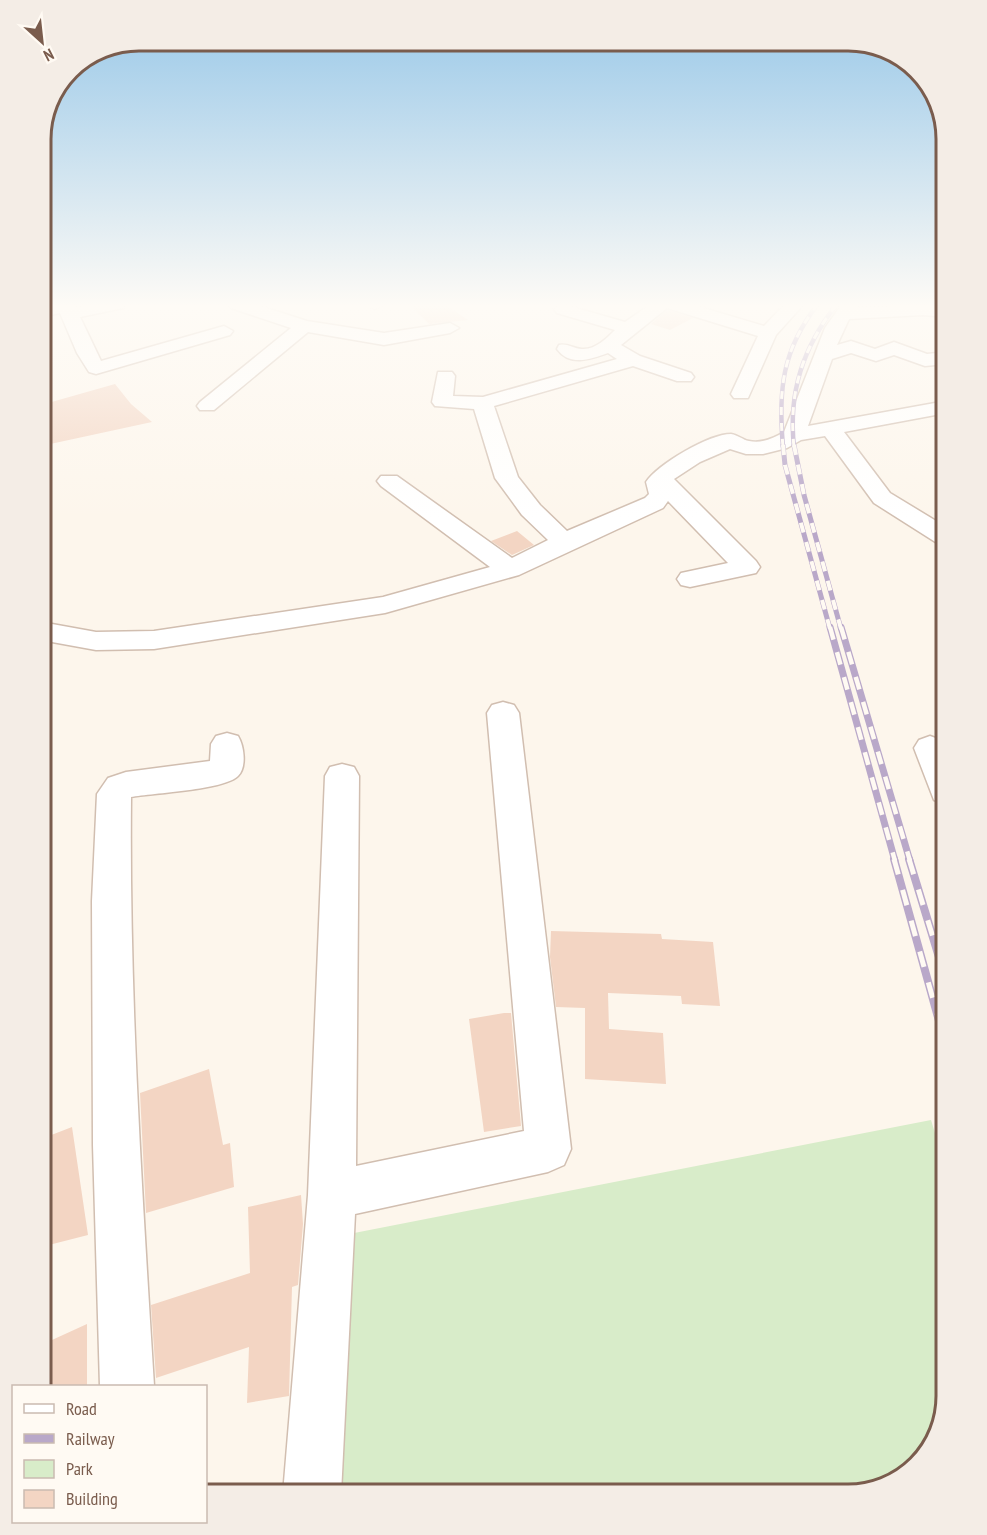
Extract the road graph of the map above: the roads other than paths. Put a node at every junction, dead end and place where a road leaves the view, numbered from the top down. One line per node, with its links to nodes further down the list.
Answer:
1 (244, 376): 10 (street)
2 (445, 376): 9 (street)
3 (586, 376): 9 (street)
4 (680, 376): 7 (street)
5 (749, 376): 8 (street)
6 (816, 376): 13 (street)
7 (684, 377)
8 (741, 394)
9 (483, 403): 17 (street)
10 (207, 406)
11 (936, 409): 12 (street)
12 (831, 429): 13 (street); 16 (street)
13 (794, 435): 14 (street)
14 (660, 479): 17 (street); 19 (street)
15 (389, 481): 18 (street)
16 (936, 532)
17 (564, 542): 18 (street)
18 (510, 569): 20 (street)
19 (690, 579)
20 (51, 633)
21 (503, 713): 26 (street)
22 (228, 744): 27 (street)
23 (930, 748): 24 (street)
24 (936, 764)
25 (342, 776): 26 (street)
26 (332, 1195): 28 (street)
27 (127, 1385)
28 (313, 1484)

